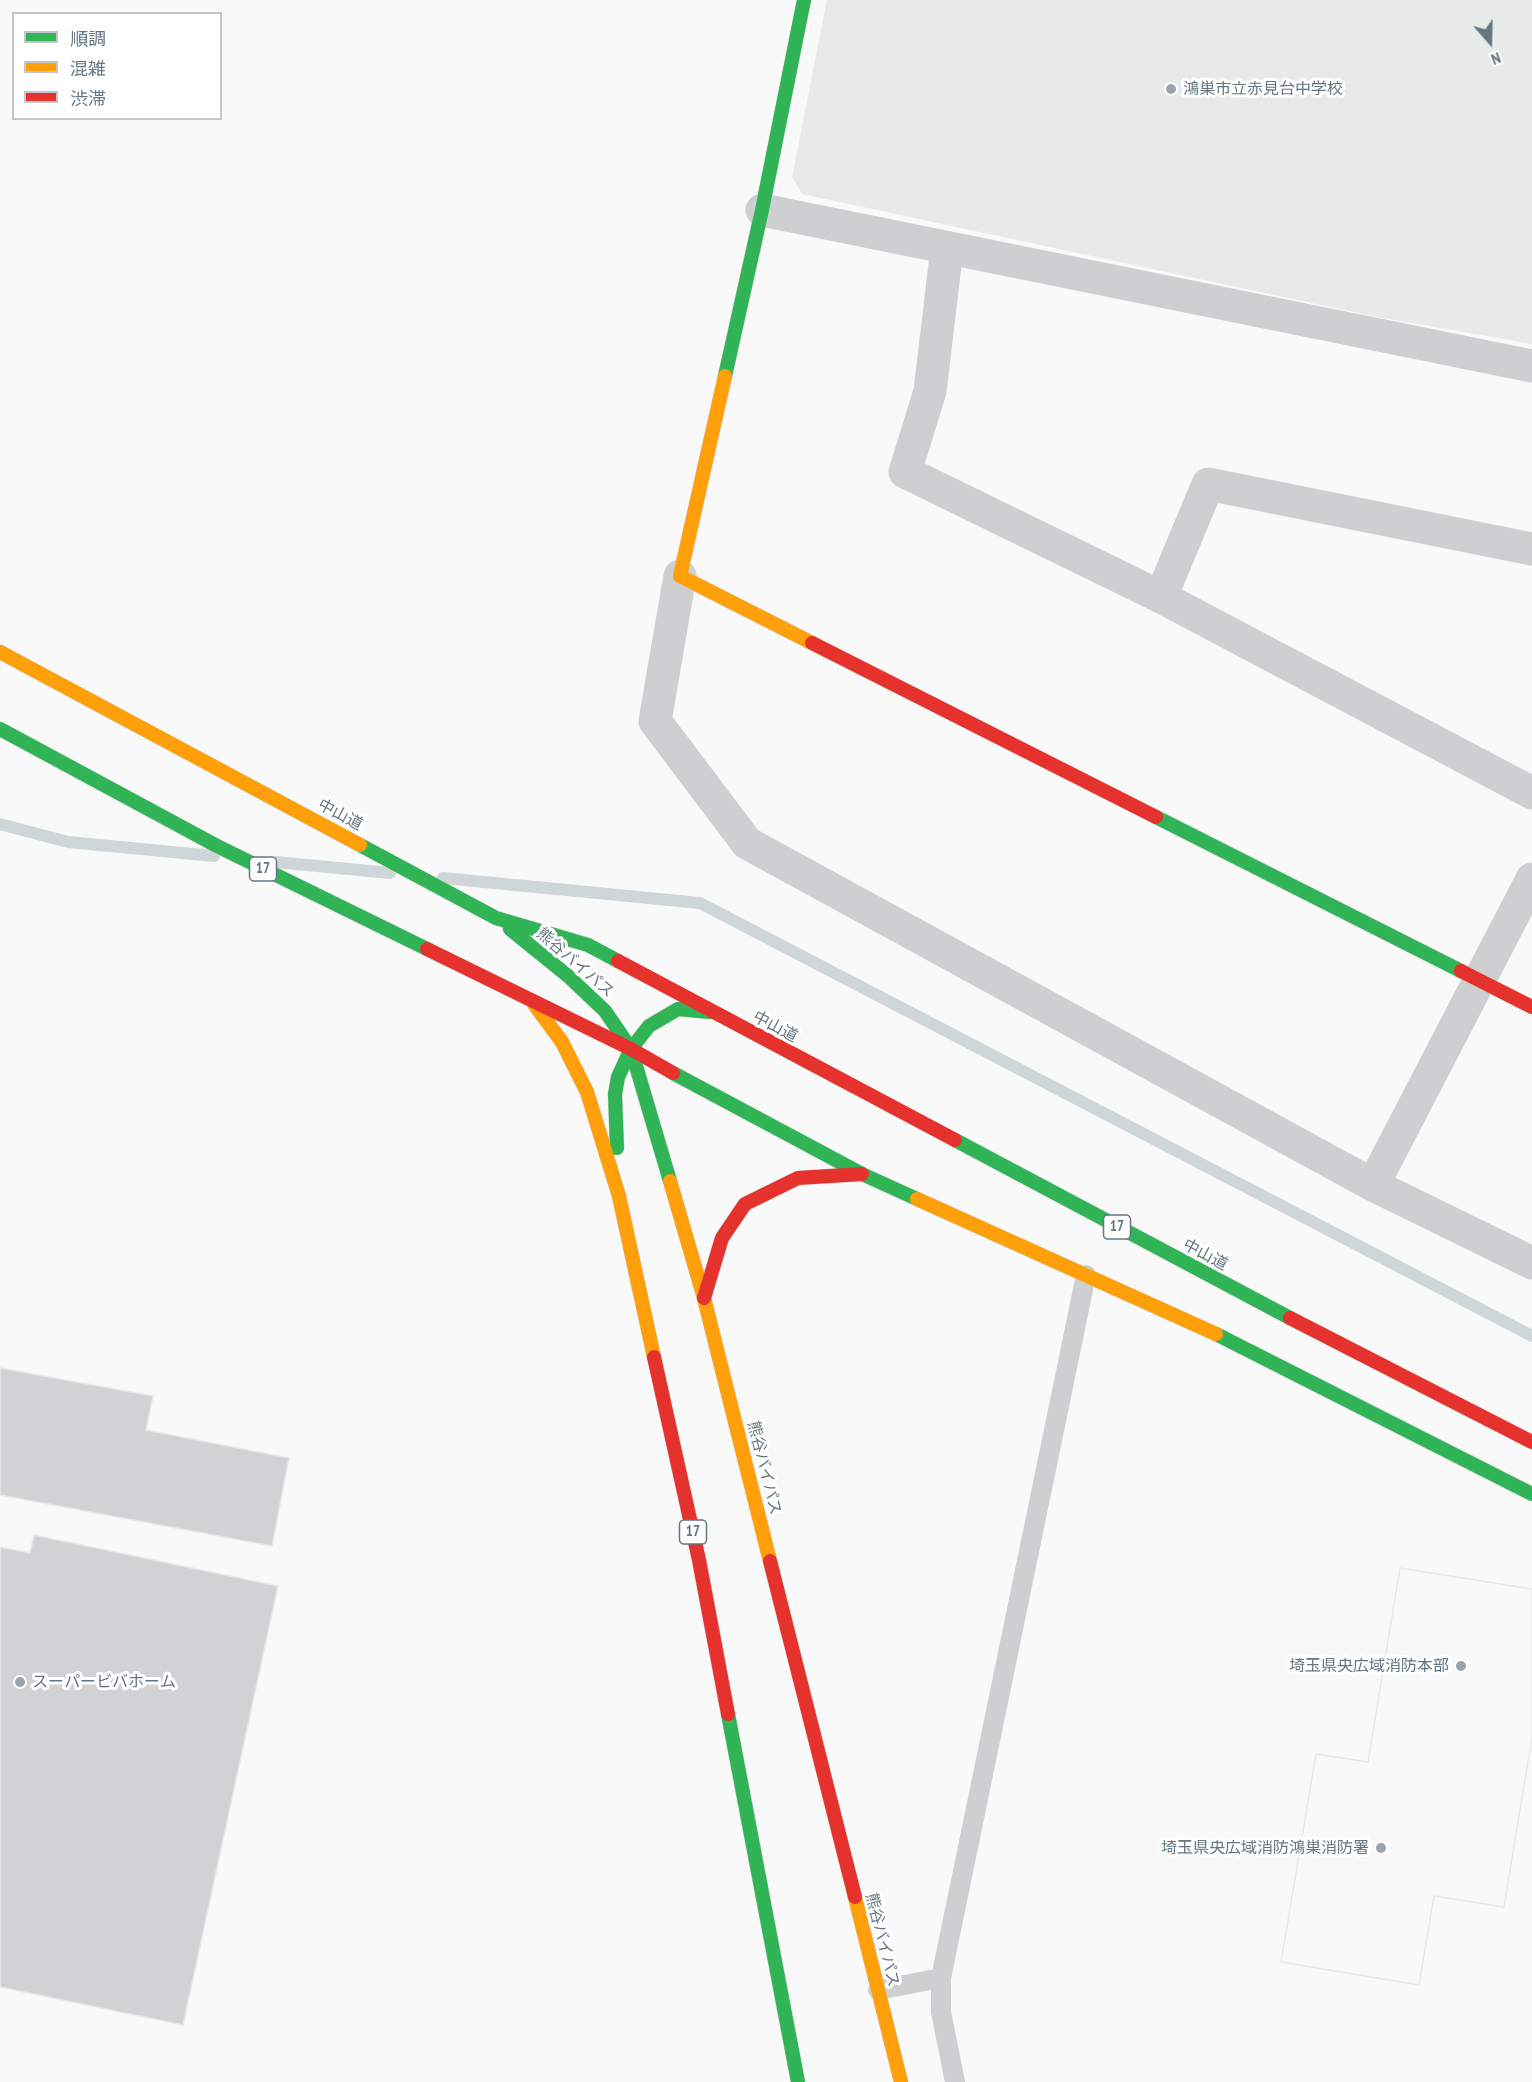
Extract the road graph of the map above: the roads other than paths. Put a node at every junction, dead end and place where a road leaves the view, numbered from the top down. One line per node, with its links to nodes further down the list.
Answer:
1 (804, 0): 2 (main road)
2 (762, 210): 3 (street); 6 (main road)
3 (946, 248): 4 (street); 7 (street)
4 (1532, 366)
5 (1532, 549): 7 (street)
6 (680, 576): 13 (main road); 19 (street)
7 (1161, 597): 10 (street)
8 (0, 652): 12 (main road, 中山道 / 17)
9 (0, 729): 14 (main road, 17)
10 (1532, 793)
11 (1532, 879): 13 (street)
12 (496, 918): 16 (main road, 中山道 / 17); 17 (main road, 熊谷バイパス / 17)
13 (1481, 981): 15 (main road); 19 (street)
14 (531, 1000): 17 (main road, 17); 20 (main road, 17)
15 (1532, 1007)
16 (712, 1012): 17 (main road); 24 (main road, 中山道 / 17)
17 (631, 1049): 18 (main road, 17); 20 (main road); 23 (main road, 熊谷バイパス / 17)
18 (862, 1174): 22 (main road, 17); 23 (main road)
19 (1373, 1185): 21 (street)
20 (619, 1196): 28 (main road, 17)
21 (1532, 1263)
22 (1086, 1275): 25 (main road, 17); 26 (lane)
23 (704, 1298): 27 (main road, 熊谷バイパス / 17)
24 (1532, 1442)
25 (1532, 1494)
26 (941, 1978): 27 (lane); 30 (lane)
27 (878, 1990): 29 (main road, 熊谷バイパス / 17)
28 (798, 2082)
29 (901, 2082)
30 (955, 2082)

